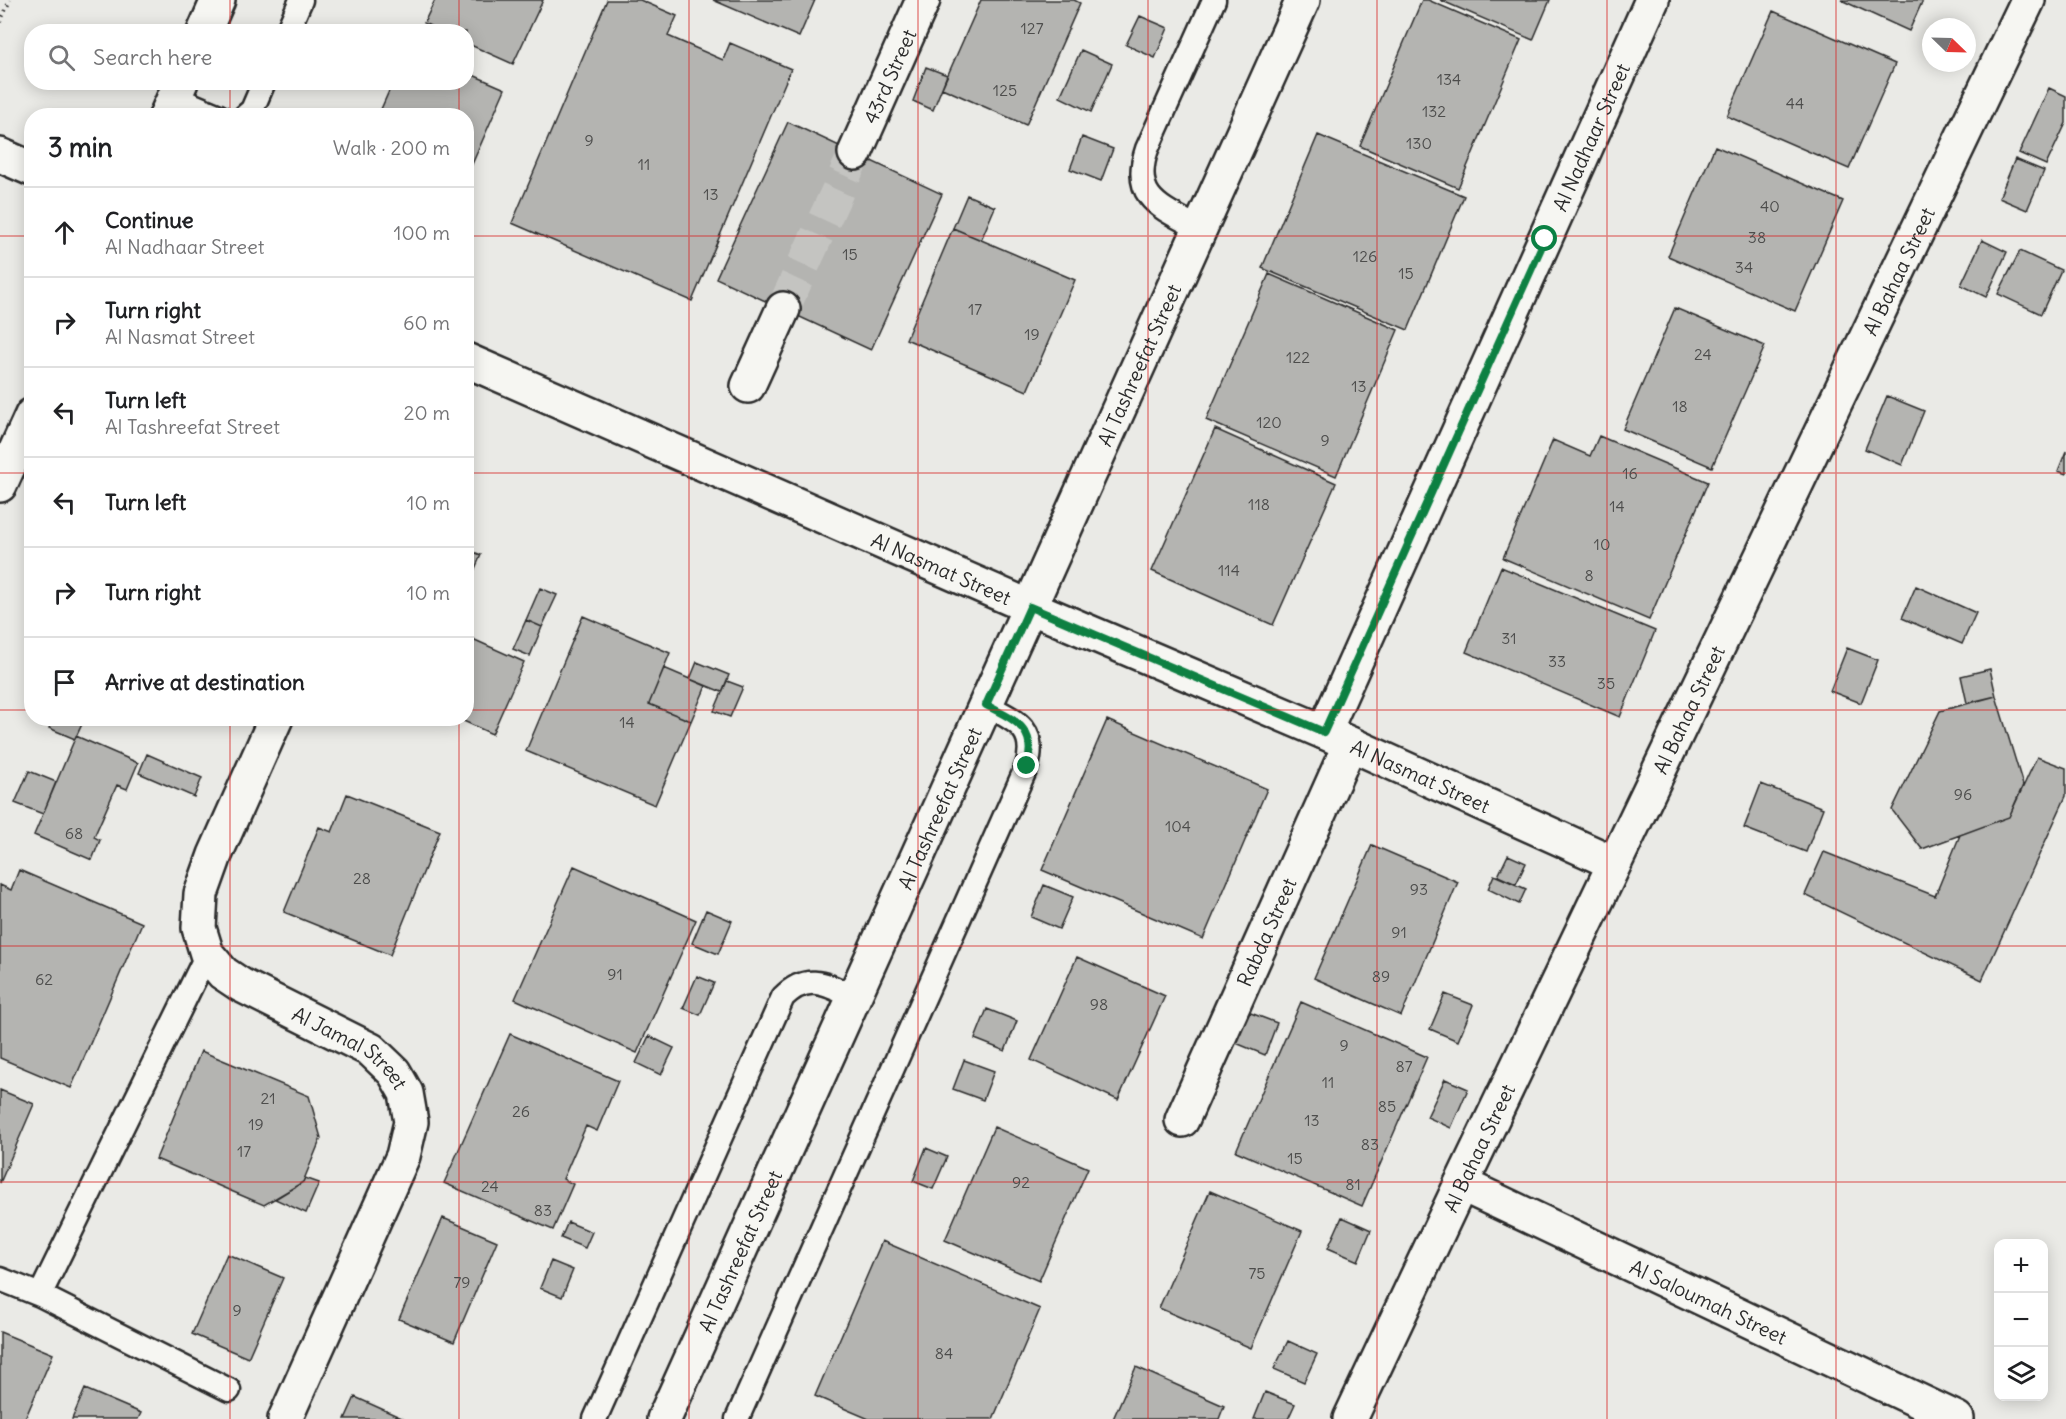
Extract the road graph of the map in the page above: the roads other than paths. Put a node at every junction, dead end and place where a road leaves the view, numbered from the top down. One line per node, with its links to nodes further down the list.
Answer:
1 (218, 0): 8 (street)
2 (301, 0): 9 (lane)
3 (923, 0): 14 (street, 43rd Street)
4 (1214, 0): 17 (lane)
5 (1303, 0): 17 (street, Al Tashreefat Street)
6 (1652, 0): 26 (street, Al Nadhaar Street)
7 (2028, 0): 27 (street, Al Bahaa Street)
8 (208, 24)
9 (290, 24)
10 (261, 90): 13 (lane)
11 (174, 98): 12 (lane)
12 (199, 108)
13 (253, 108)
14 (855, 153)
15 (0, 155): 16 (street)
16 (24, 166)
17 (1200, 229): 23 (street, Al Tashreefat Street)
18 (783, 309): 20 (street)
19 (474, 364): 23 (street, Al Nasmat Street)
20 (748, 386)
21 (24, 432): 22 (street)
22 (0, 485)
23 (1030, 607): 24 (street, Al Tashreefat Street); 26 (street, Al Nasmat Street)
24 (986, 705): 29 (street, Al Tashreefat Street); 38 (lane)
25 (272, 726): 28 (street, Al Jamal Street)
26 (1337, 738): 27 (street, Al Nasmat Street); 30 (street, Rabda Street)
27 (1614, 863): 31 (street, Al Bahaa Street)
28 (207, 954): 33 (lane); 35 (street, Al Jamal Street)
29 (854, 997): 36 (lane); 37 (street, Al Tashreefat Street)
30 (1182, 1120)
31 (1461, 1184): 39 (street, Al Bahaa Street); 40 (street, Al Saloumah Street)
32 (0, 1279): 33 (lane)
33 (40, 1295): 34 (lane)
34 (229, 1390)
35 (285, 1419)
36 (595, 1419)
37 (664, 1419)
38 (737, 1419)
39 (1350, 1419)
40 (1957, 1419)

